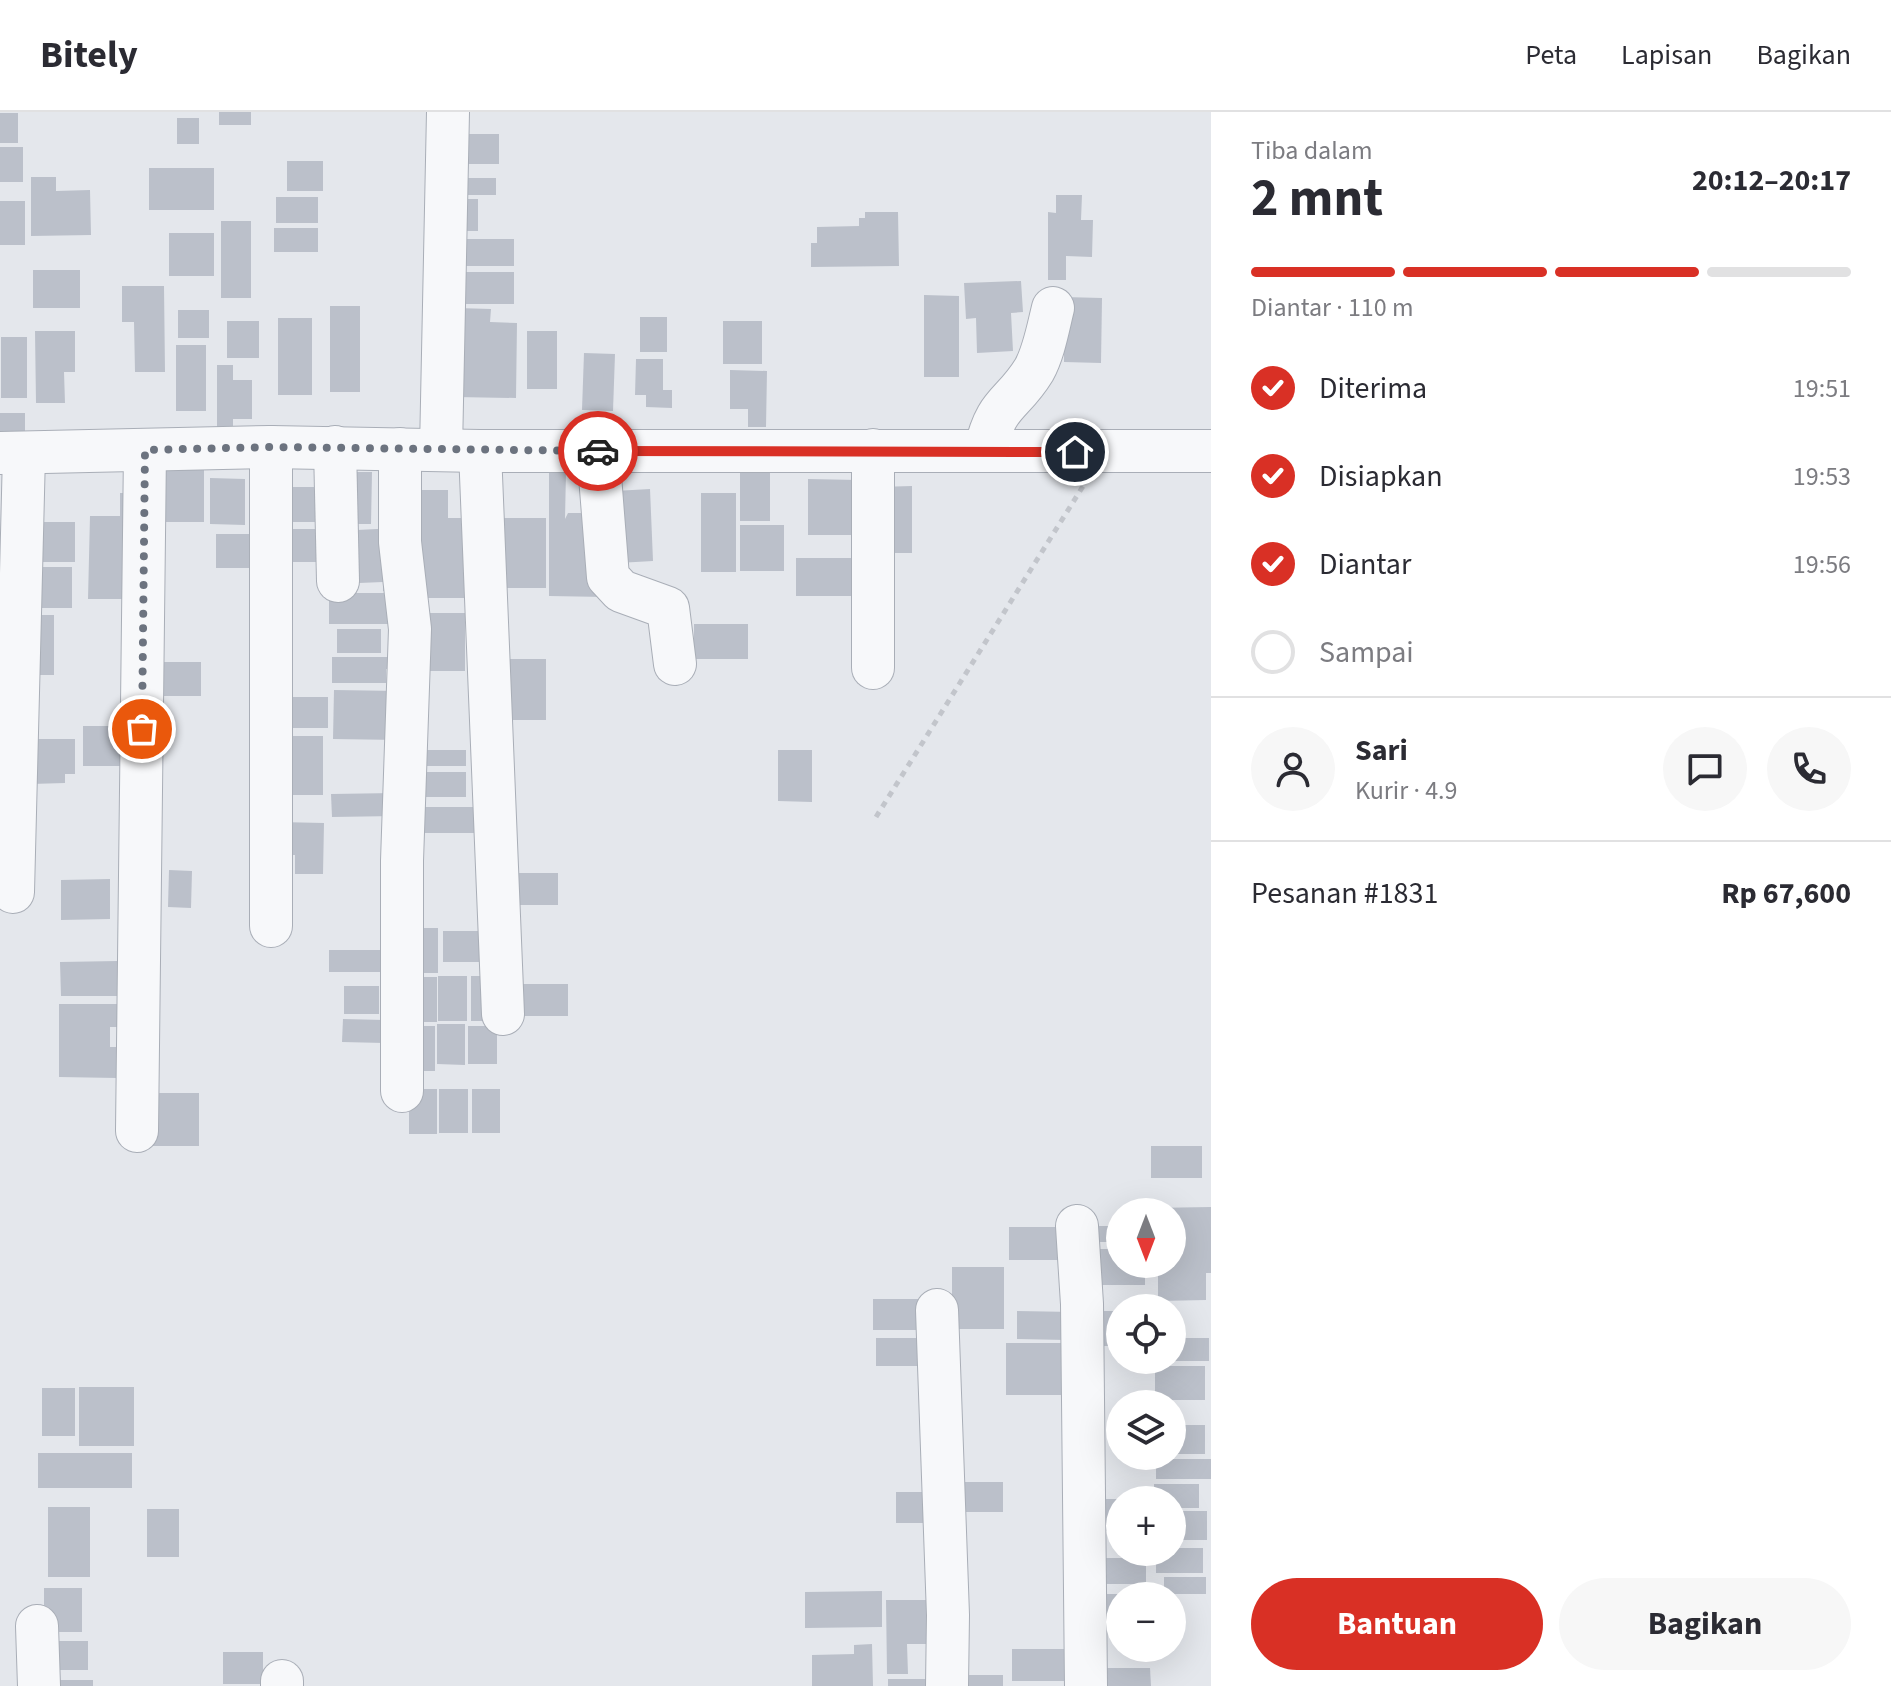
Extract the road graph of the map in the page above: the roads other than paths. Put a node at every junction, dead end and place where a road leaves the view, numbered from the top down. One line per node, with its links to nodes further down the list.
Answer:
1 (448, 112): 7 (street)
2 (1053, 308): 10 (street)
3 (271, 447): 4 (street); 6 (street); 17 (street)
4 (335, 447): 5 (street); 13 (street)
5 (400, 449): 7 (street); 19 (street)
6 (145, 450): 12 (street); 20 (street)
7 (460, 450): 9 (street); 18 (street)
8 (873, 450): 9 (street); 10 (street); 15 (street)
9 (598, 451): 14 (street)
10 (985, 451): 11 (street)
11 (1211, 451)
12 (12, 454): 16 (street)
13 (338, 581)
14 (675, 664)
15 (873, 668)
16 (13, 892)
17 (271, 926)
18 (503, 1014)
19 (402, 1091)
20 (137, 1131)
21 (1077, 1226): 26 (street)
22 (937, 1310): 25 (street)
23 (37, 1626): 24 (street)
24 (39, 1686)
25 (947, 1686)
26 (1086, 1686)

